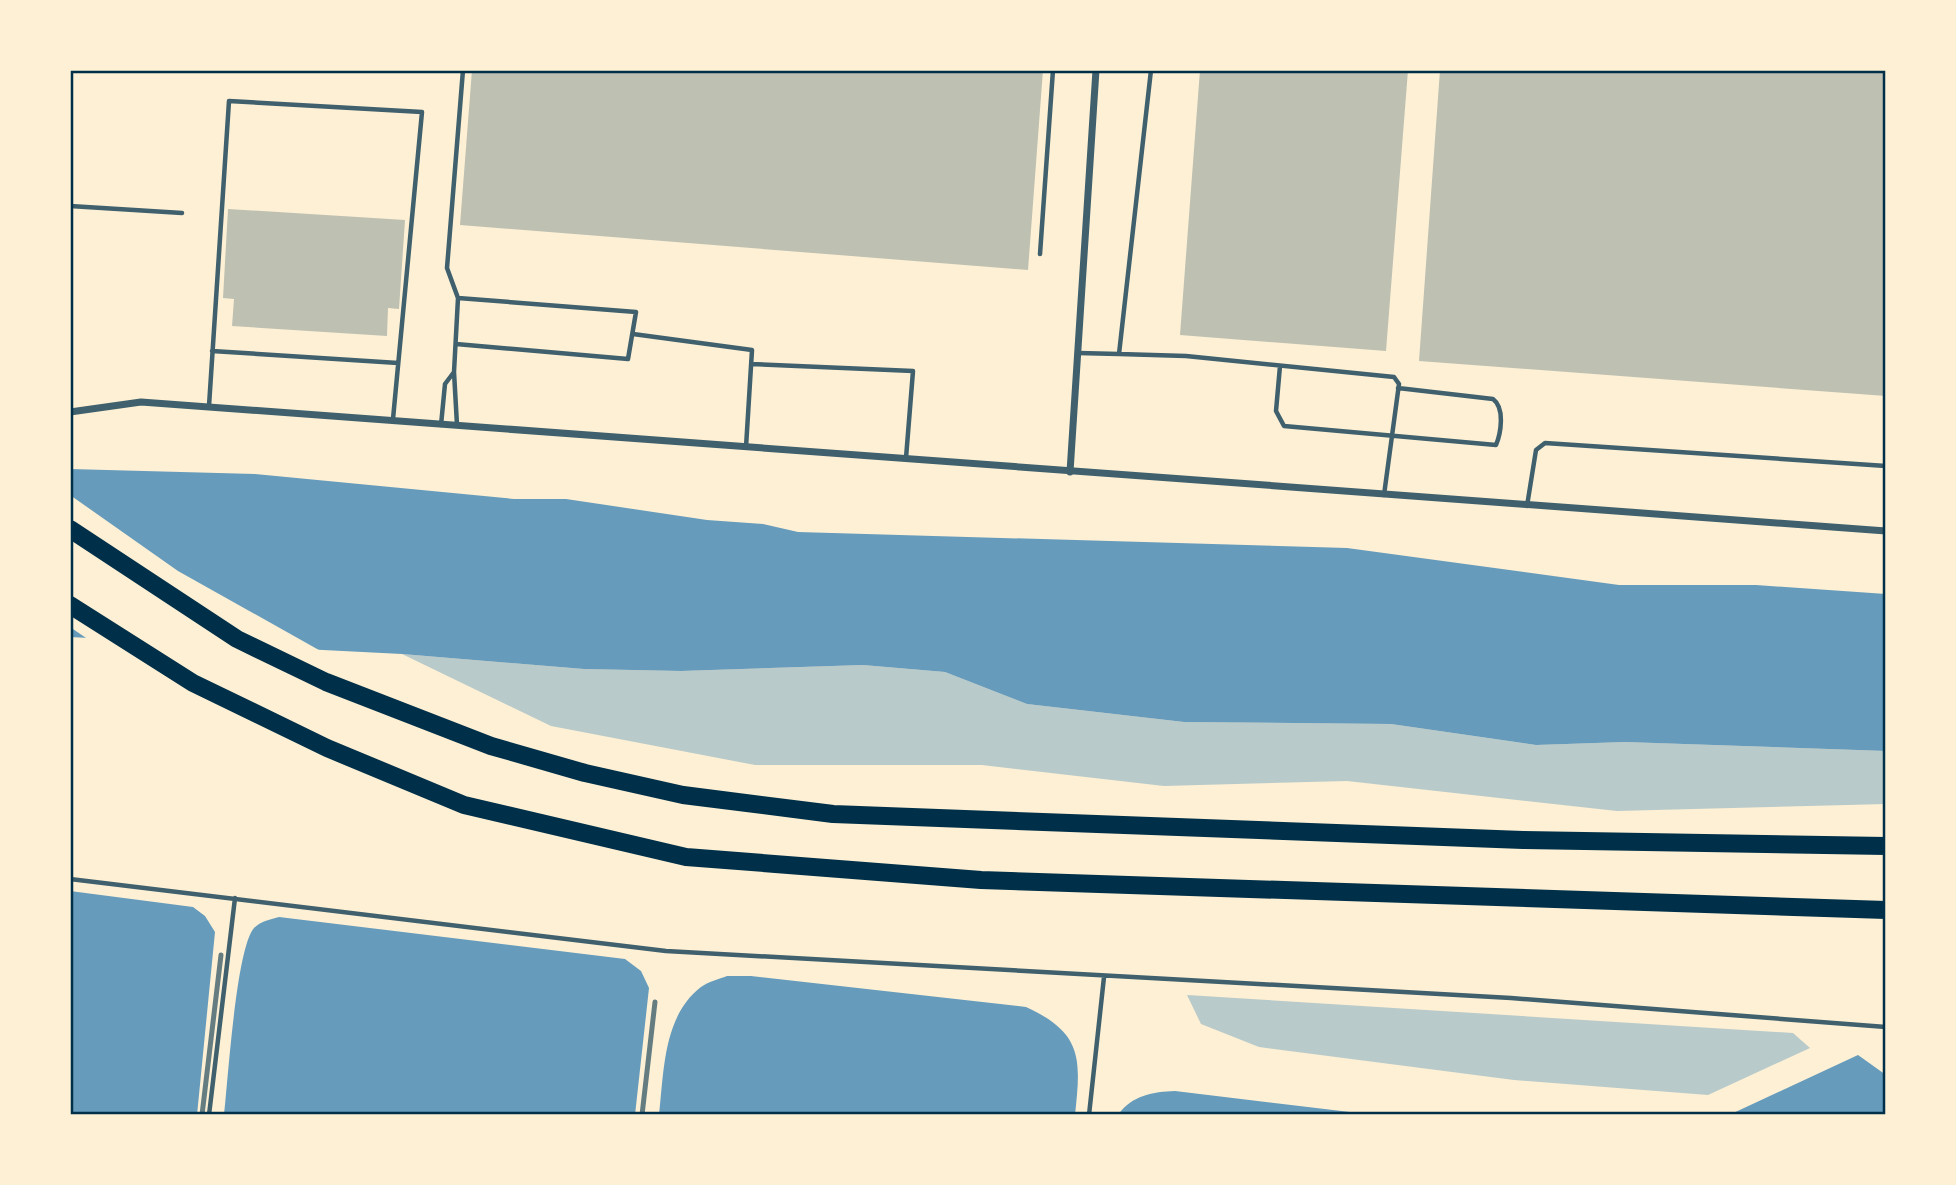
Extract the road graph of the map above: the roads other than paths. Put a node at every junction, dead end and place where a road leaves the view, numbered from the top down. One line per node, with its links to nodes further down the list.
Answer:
1 (463, 70): 8 (lane)
2 (1053, 70): 7 (lane)
3 (1096, 70): 12 (street)
4 (1152, 70): 13 (lane)
5 (70, 206): 6 (lane)
6 (182, 213)
7 (1040, 254)
8 (458, 298): 9 (lane); 10 (lane)
9 (633, 334): 10 (lane); 15 (lane)
10 (456, 344): 17 (lane)
11 (212, 351): 14 (lane); 14 (lane); 19 (lane)
12 (1078, 353): 13 (lane); 28 (street)
13 (1119, 355): 16 (lane)
14 (398, 363): 21 (lane)
15 (751, 364): 25 (lane); 26 (lane)
16 (1280, 366): 18 (lane); 24 (lane)
17 (454, 372): 22 (lane); 23 (lane)
18 (1398, 388): 24 (lane); 24 (lane)
19 (208, 407): 20 (street); 21 (street)
20 (70, 412)
21 (393, 419): 22 (street)
22 (441, 425): 23 (street)
23 (457, 426): 25 (street)
24 (1391, 438): 29 (lane)
25 (746, 447): 26 (street)
26 (906, 459): 28 (street)
27 (1886, 466): 30 (lane)
28 (1070, 472): 29 (street)
29 (1384, 495): 30 (street)
30 (1527, 506): 32 (street)
31 (70, 529): 34 (highway)
32 (1886, 531)
33 (70, 604): 37 (highway)
34 (1886, 846)
35 (70, 879): 36 (lane)
36 (235, 898): 38 (lane); 40 (lane)
37 (1886, 910)
38 (1104, 977): 39 (lane); 41 (lane)
39 (1886, 1027)
40 (209, 1115)
41 (1089, 1115)

